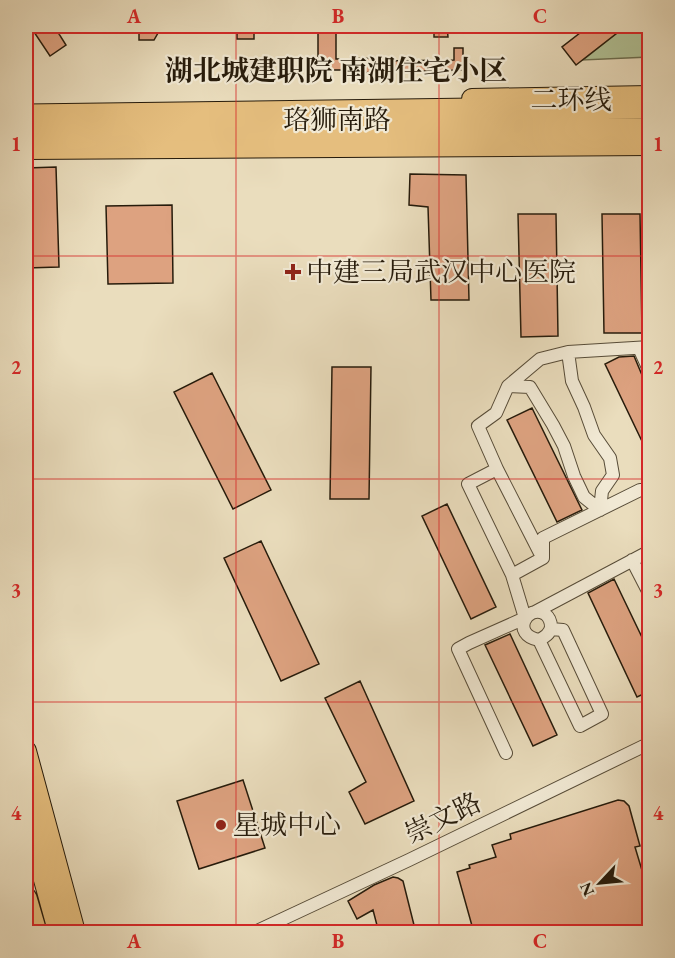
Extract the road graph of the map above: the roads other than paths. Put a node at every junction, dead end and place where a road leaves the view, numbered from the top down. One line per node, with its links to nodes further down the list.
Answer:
1 (650, 96): 2 (main road, 珞狮南路)
2 (26, 106)
3 (650, 108): 4 (highway)
4 (26, 115)
5 (650, 129): 6 (highway, 二环线)
6 (26, 134)
7 (650, 145): 8 (main road, 珞狮南路)
8 (26, 149)
9 (644, 348): 10 (street); 11 (street)
10 (568, 352): 12 (street); 15 (street)
11 (650, 372)
12 (508, 386): 13 (street); 15 (street)
13 (497, 469): 17 (street); 19 (street)
14 (650, 491): 15 (street)
15 (600, 510): 17 (street)
16 (650, 551): 18 (street)
17 (543, 558): 19 (street)
18 (632, 560): 20 (street); 21 (street)
19 (512, 575): 21 (street)
20 (650, 595)
21 (530, 615): 22 (street); 23 (street); 26 (street)
22 (551, 629): 23 (street); 23 (street)
23 (538, 640)
24 (650, 743): 31 (street, 崇文路)
25 (26, 751): 29 (main road)
26 (506, 753)
27 (26, 813): 29 (highway)
28 (26, 898): 30 (highway)
29 (71, 929)
30 (36, 933)
31 (255, 933)

